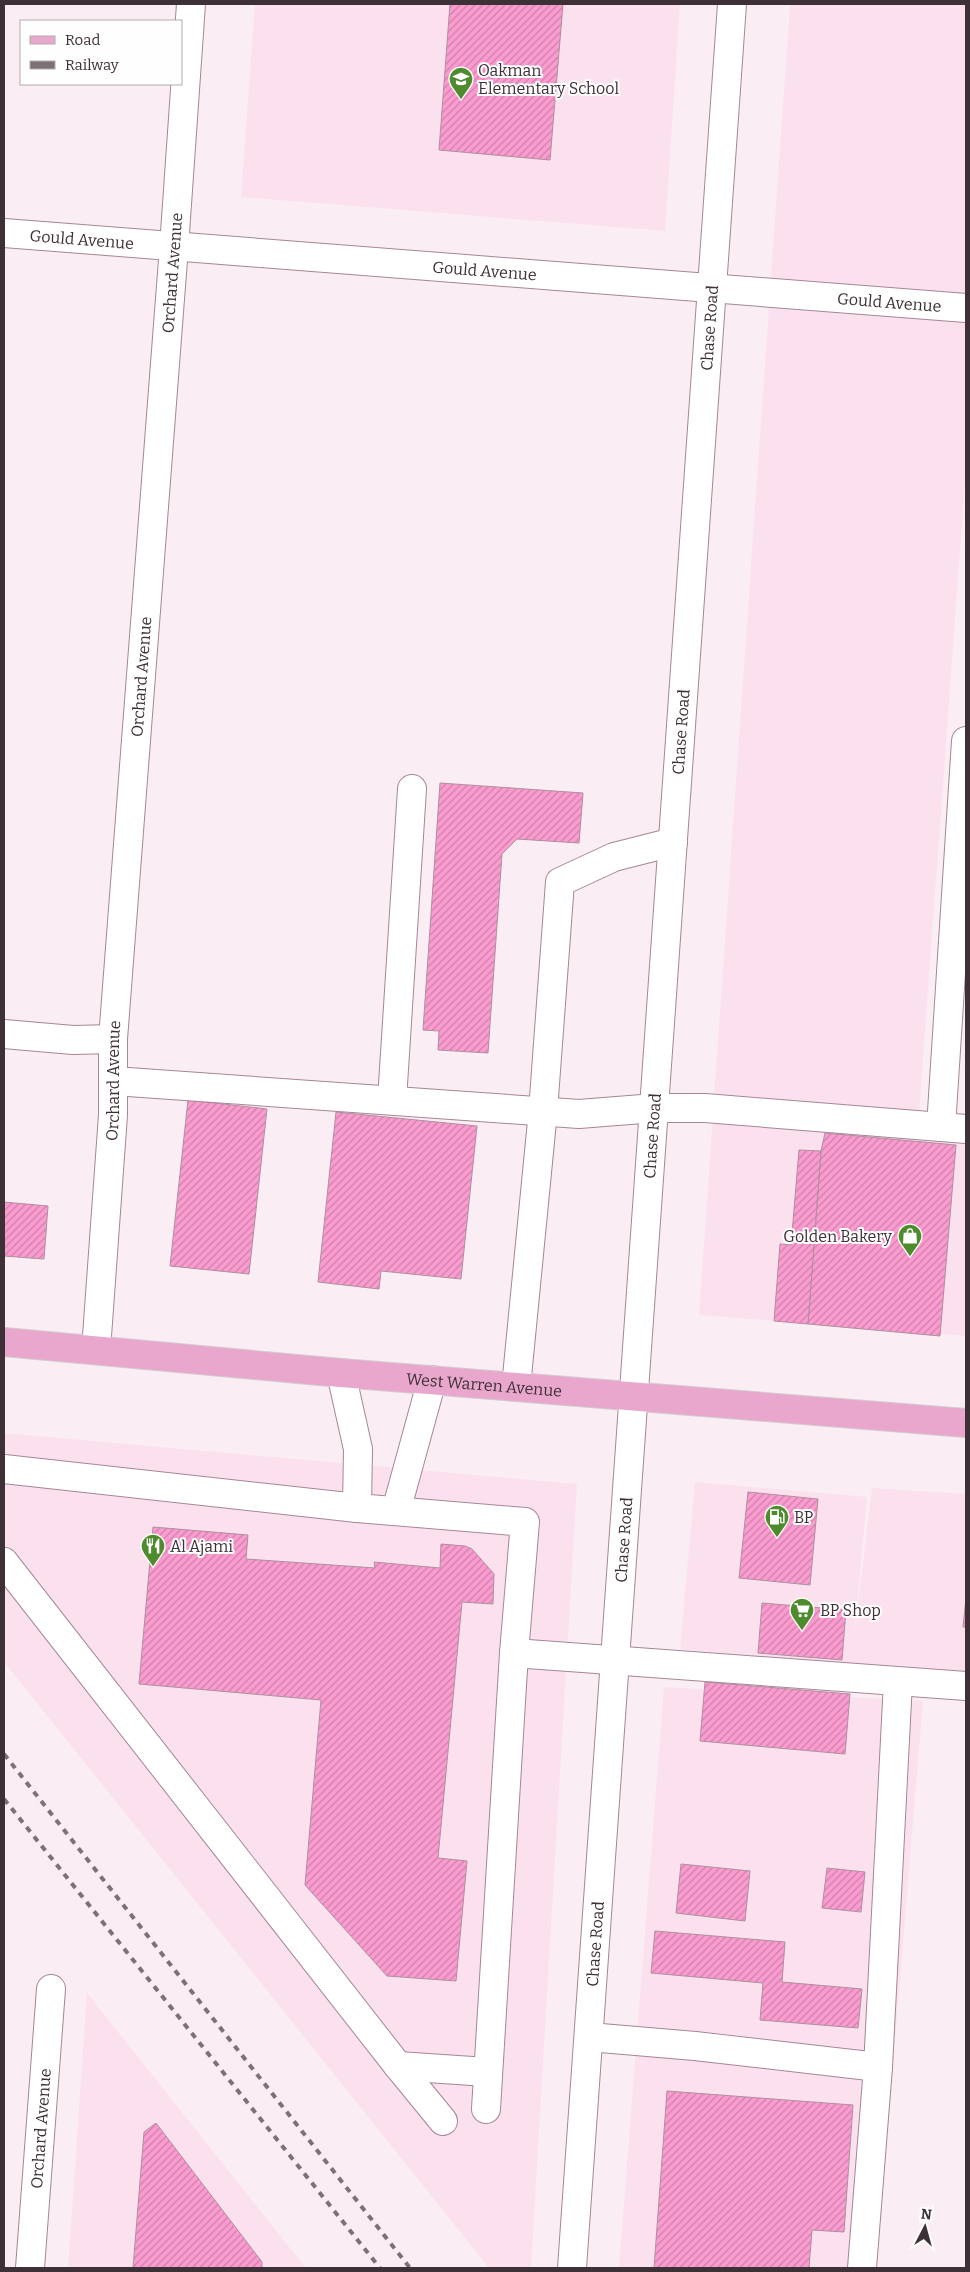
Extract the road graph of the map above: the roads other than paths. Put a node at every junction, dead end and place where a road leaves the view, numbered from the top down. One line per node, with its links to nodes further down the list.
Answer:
1 (191, 4): 4 (street, Orchard Avenue)
2 (732, 4): 5 (street, Chase Road)
3 (4, 233): 4 (street, Gould Avenue)
4 (174, 247): 5 (street, Gould Avenue); 11 (street, Orchard Avenue)
5 (712, 289): 6 (street, Gould Avenue); 9 (street, Chase Road)
6 (966, 308)
7 (966, 742): 16 (street)
8 (412, 789): 13 (street)
9 (673, 842): 14 (street, Chase Road); 15 (street)
10 (4, 1034): 11 (street)
11 (113, 1039): 12 (street, Orchard Avenue)
12 (114, 1081): 13 (street); 18 (street, Orchard Avenue)
13 (392, 1100): 15 (street)
14 (655, 1108): 15 (street); 16 (street); 22 (street, Chase Road)
15 (543, 1111): 21 (street)
16 (954, 1128)
17 (4, 1342): 18 (main road, West Warren Avenue)
18 (96, 1350): 19 (main road, West Warren Avenue)
19 (341, 1373): 20 (main road, West Warren Avenue); 25 (street)
20 (432, 1380): 21 (main road, West Warren Avenue); 26 (street)
21 (516, 1387): 22 (main road, West Warren Avenue)
22 (634, 1398): 23 (main road, West Warren Avenue); 29 (street, Chase Road)
23 (966, 1423)
24 (4, 1469): 25 (street)
25 (357, 1508): 26 (street)
26 (396, 1511): 28 (street)
27 (4, 1562): 34 (street)
28 (514, 1654): 29 (street); 36 (street)
29 (615, 1662): 30 (street); 33 (street, Chase Road)
30 (898, 1682): 31 (street); 35 (street)
31 (966, 1686)
32 (51, 1989): 39 (street, Orchard Avenue)
33 (589, 2037): 35 (street); 40 (street, Chase Road)
34 (398, 2066): 36 (street); 38 (street)
35 (878, 2067): 41 (street)
36 (487, 2072): 37 (street)
37 (486, 2109)
38 (443, 2121)
39 (30, 2268)
40 (572, 2268)
41 (862, 2268)

